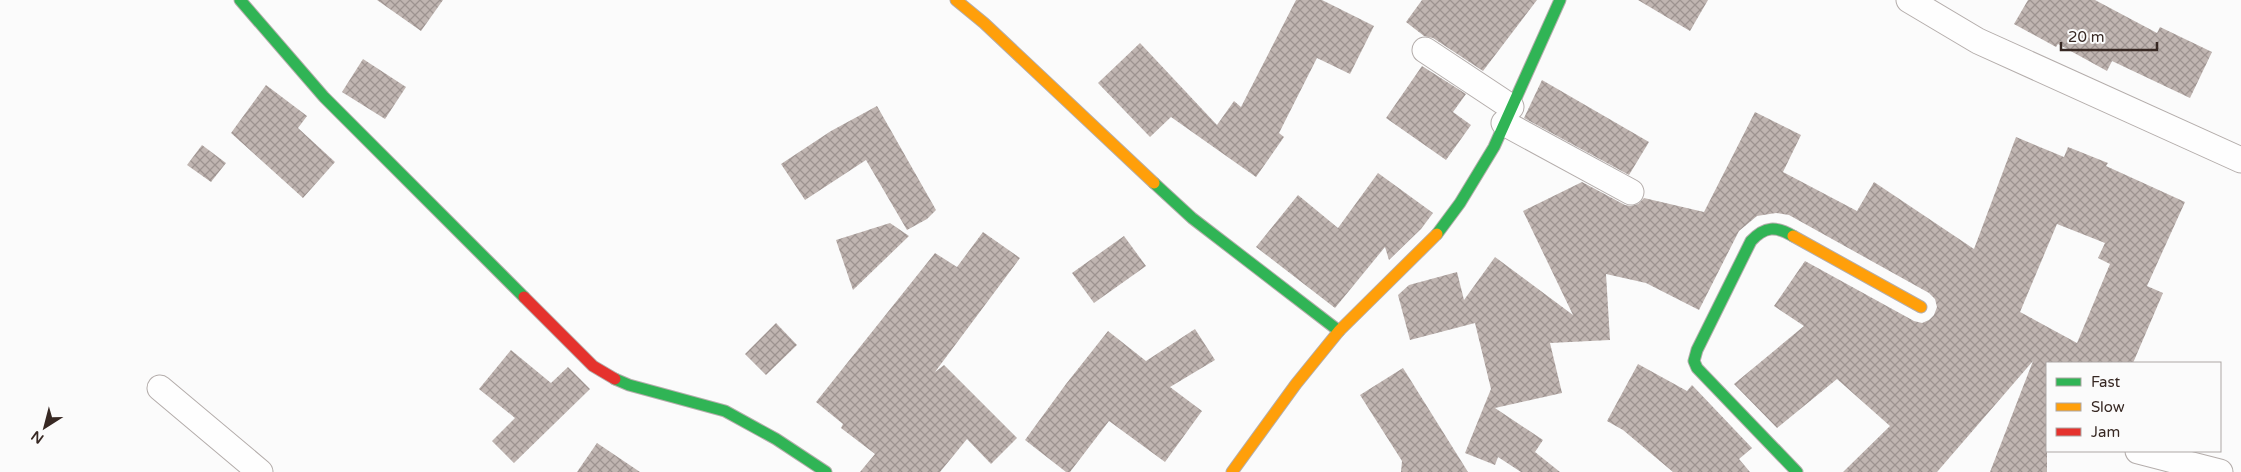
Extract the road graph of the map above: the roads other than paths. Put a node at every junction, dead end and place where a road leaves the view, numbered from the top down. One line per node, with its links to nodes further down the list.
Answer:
1 (240, 0): 15 (street)
2 (956, 0): 10 (street)
3 (1560, 0): 6 (street)
4 (1909, 0): 7 (street)
5 (1425, 50): 6 (street)
6 (1508, 115): 8 (street); 10 (street)
7 (2241, 160)
8 (1631, 192)
9 (1921, 307): 14 (street)
10 (1339, 331): 16 (street)
11 (160, 388): 13 (street)
12 (2142, 452): 17 (street)
13 (248, 468)
14 (1787, 468)
15 (826, 472)
16 (1232, 472)
17 (2220, 472)

